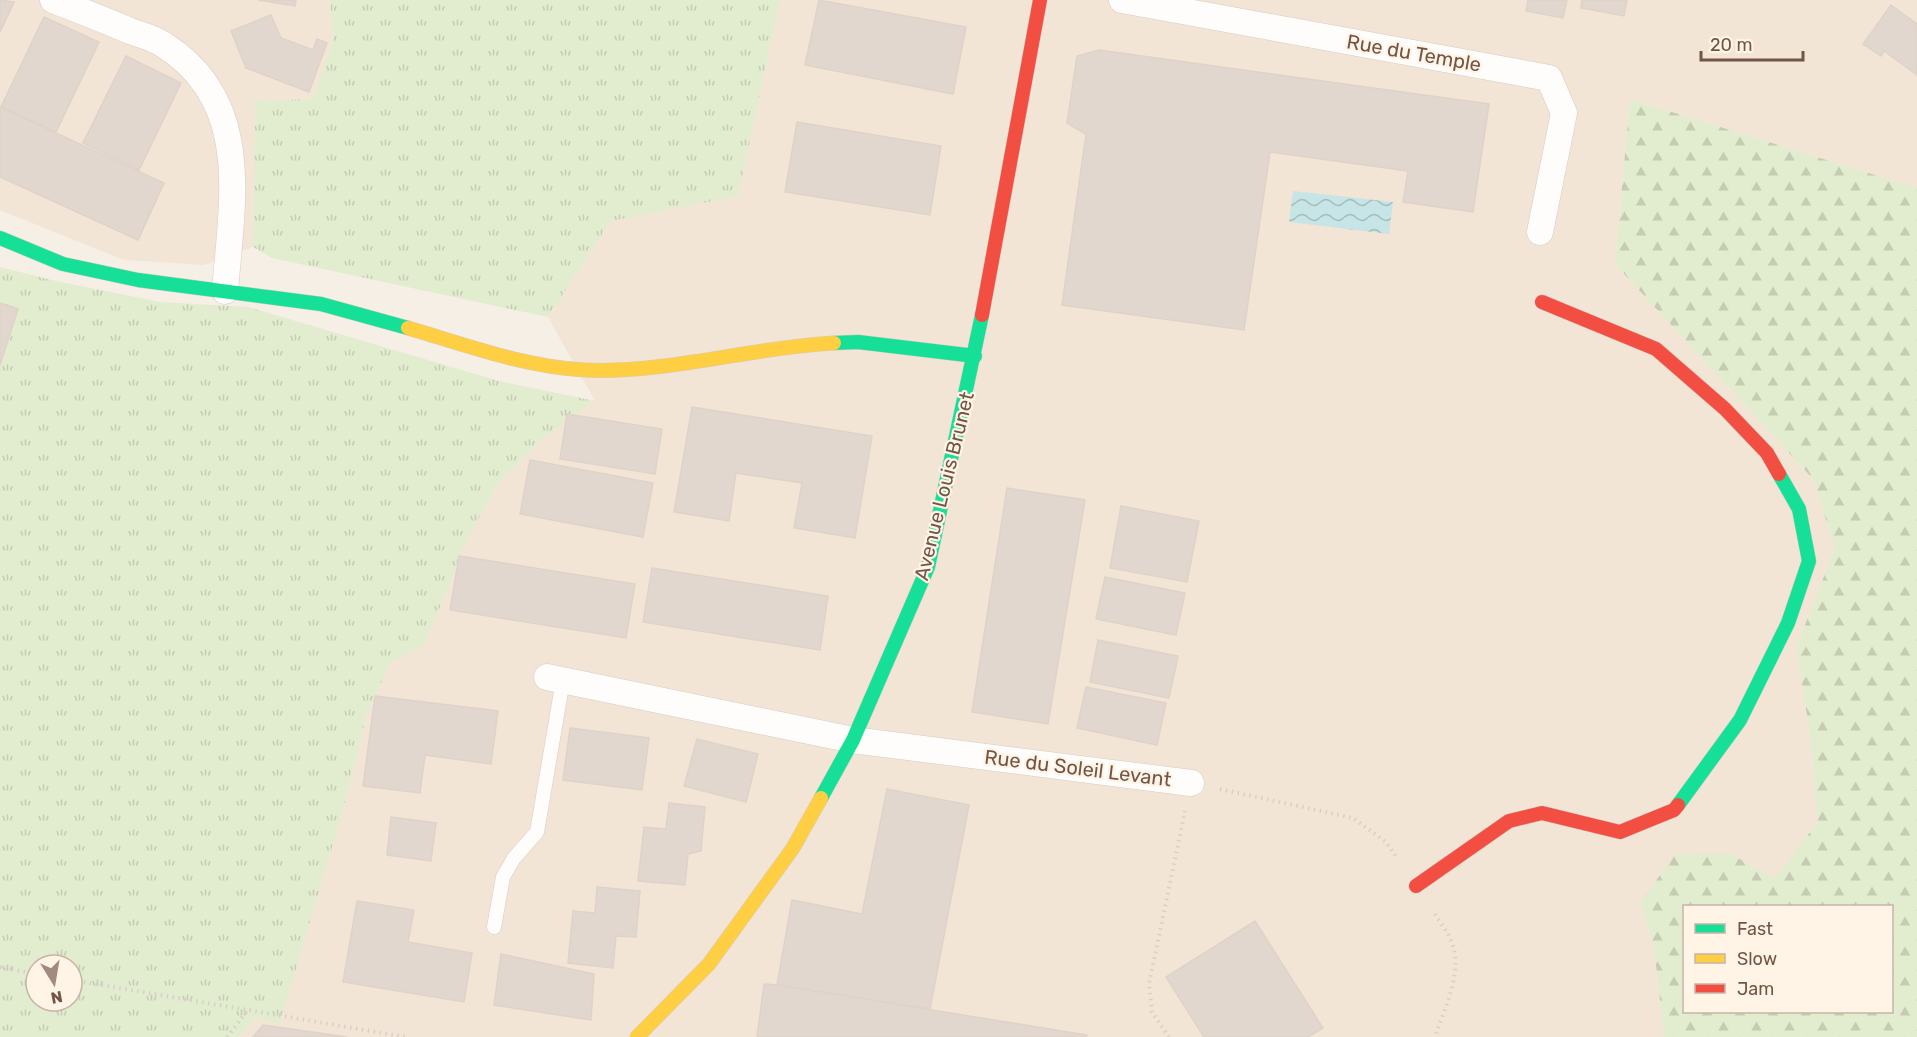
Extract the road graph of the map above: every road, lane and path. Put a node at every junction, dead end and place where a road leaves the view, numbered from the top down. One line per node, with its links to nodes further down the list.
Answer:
1 (53, 0): 7 (street)
2 (1040, 0): 9 (street, Avenue Louis Brunet)
3 (1122, 0): 4 (street, Rue du Temple)
4 (1214, 8): 5 (street, Rue du Temple)
5 (1540, 232)
6 (0, 238): 7 (street)
7 (225, 291): 9 (street)
8 (1542, 302): 13 (street)
9 (975, 356): 11 (street, Avenue Louis Brunet)
10 (555, 679): 11 (street, Rue du Soleil Levant); 14 (lane)
11 (853, 740): 12 (street, Rue du Soleil Levant); 21 (street, Avenue Louis Brunet)
12 (1191, 783): 13 (path, Rue du Soleil Levant); 22 (path)
13 (1416, 886): 23 (path, Rue du Soleil Levant)
14 (494, 927)
15 (0, 967): 16 (path)
16 (24, 972)
17 (84, 982): 18 (path)
18 (247, 1011): 19 (path); 20 (path)
19 (227, 1037)
20 (406, 1037)
21 (637, 1037)
22 (1169, 1037)
23 (1435, 1037)

